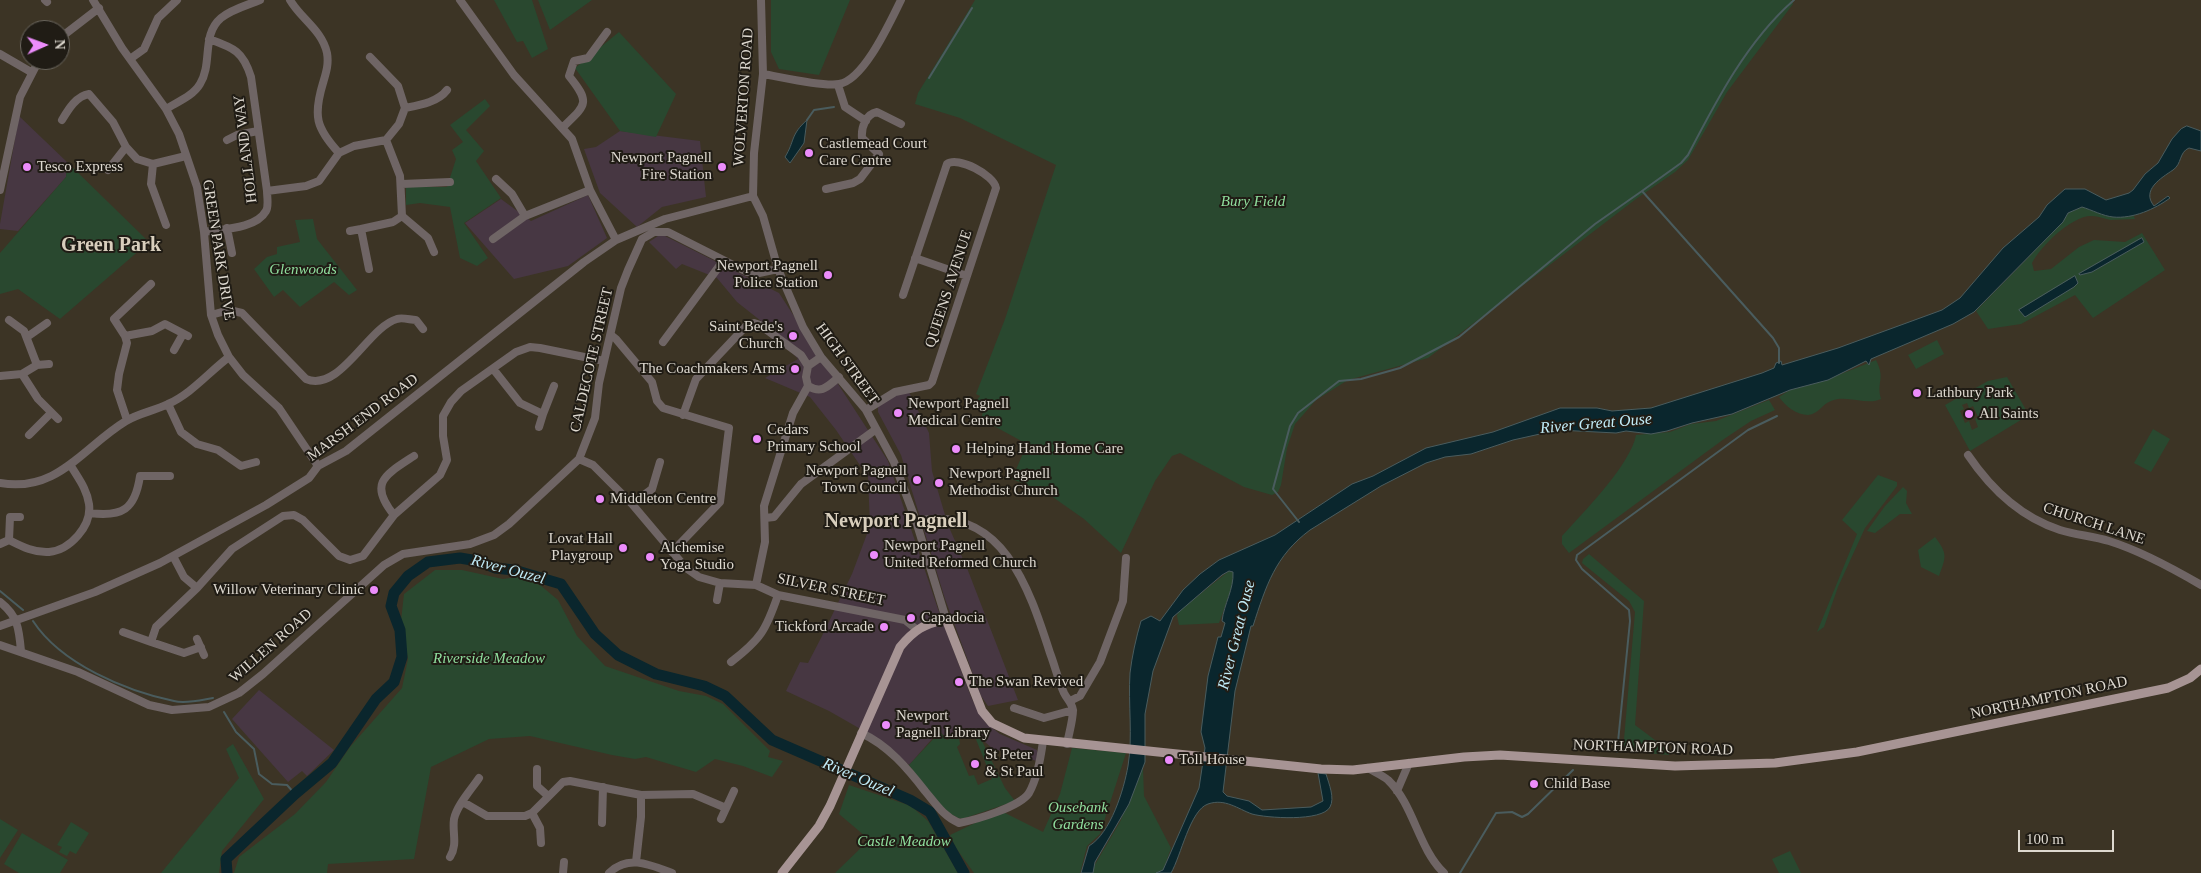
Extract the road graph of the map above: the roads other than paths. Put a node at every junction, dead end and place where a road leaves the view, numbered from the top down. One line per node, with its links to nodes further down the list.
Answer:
1 (93, 0): 8 (street, GREEN PARK DRIVE)
2 (177, 0): 14 (street)
3 (260, 0): 11 (street)
4 (290, 0): 31 (street)
5 (761, 0): 16 (street, WOLVERTON ROAD)
6 (901, 0): 17 (street)
7 (462, 3): 24 (street)
8 (99, 8): 9 (street); 14 (street, GREEN PARK DRIVE)
9 (70, 30)
10 (606, 32): 24 (street)
11 (209, 39): 20 (street); 25 (street, HOLLAND WAY)
12 (0, 54): 15 (street)
13 (370, 57): 19 (street)
14 (130, 59): 20 (street, GREEN PARK DRIVE)
15 (31, 72): 27 (street)
16 (763, 74): 17 (street); 42 (street, WOLVERTON ROAD)
17 (838, 84): 22 (street)
18 (447, 90): 19 (street)
19 (405, 108): 29 (street)
20 (166, 109): 32 (street, GREEN PARK DRIVE)
21 (62, 120): 30 (street)
22 (866, 120): 23 (street); 38 (street)
23 (902, 124)
24 (563, 127): 40 (street)
25 (258, 131): 28 (street); 41 (street, HOLLAND WAY)
26 (0, 137): 27 (street)
27 (9, 138): 39 (street)
28 (228, 140)
29 (386, 140): 31 (street); 37 (street)
30 (126, 147): 33 (street); 34 (street)
31 (339, 153): 41 (street)
32 (186, 156): 33 (street); 48 (street, GREEN PARK DRIVE)
33 (153, 164): 45 (street)
34 (108, 170)
35 (496, 179): 44 (street)
36 (450, 182): 37 (street)
37 (402, 184): 43 (street)
38 (826, 189)
39 (0, 190)
40 (590, 190): 44 (street); 51 (street)
41 (267, 192): 46 (street, HOLLAND WAY)
42 (753, 196): 51 (street, MARSH END ROAD); 57 (street, HIGH STREET)
43 (402, 216): 47 (street); 52 (street)
44 (525, 216): 50 (street)
45 (166, 225)
46 (227, 228): 48 (street, HOLLAND WAY); 53 (street)
47 (361, 229): 49 (street); 56 (street)
48 (204, 232): 62 (street, GREEN PARK DRIVE)
49 (350, 232)
50 (493, 239)
51 (616, 240): 100 (street, MARSH END ROAD)
52 (434, 252)
53 (232, 254)
54 (915, 258): 58 (street); 58 (street, QUEENS AVENUE); 60 (street)
55 (724, 261): 57 (street, CALDECOTE STREET); 67 (street, CALDECOTE STREET); 70 (street)
56 (369, 269)
57 (778, 269): 73 (street, HIGH STREET)
58 (968, 276): 85 (street, QUEENS AVENUE)
59 (151, 284): 63 (street)
60 (903, 295)
61 (107, 311): 63 (street)
62 (211, 315): 66 (street); 72 (street, GREEN PARK DRIVE)
63 (114, 318): 68 (street)
64 (9, 320): 69 (street)
65 (47, 323): 69 (street)
66 (424, 329)
67 (611, 335): 74 (street, CALDECOTE STREET); 88 (street)
68 (125, 336): 71 (street); 90 (street)
69 (27, 337): 76 (street)
70 (663, 342)
71 (174, 350)
72 (229, 357): 84 (street); 100 (street, GREEN PARK DRIVE)
73 (821, 357): 77 (street); 81 (street, HIGH STREET)
74 (604, 361): 78 (street); 96 (street, CALDECOTE STREET)
75 (50, 364): 76 (street)
76 (37, 365): 79 (street)
77 (808, 366): 83 (street); 88 (street)
78 (494, 370): 87 (street); 107 (street)
79 (22, 374): 80 (street); 86 (street)
80 (0, 376)
81 (839, 377): 83 (street); 85 (street, HIGH STREET)
82 (554, 386): 87 (street)
83 (808, 386): 109 (street)
84 (168, 404): 90 (street); 97 (street)
85 (866, 410): 92 (street, HIGH STREET)
86 (51, 413): 89 (street); 93 (street)
87 (543, 414): 91 (street)
88 (683, 415): 113 (street)
89 (58, 419)
90 (127, 420): 99 (street)
91 (539, 427)
92 (875, 430): 109 (street); 110 (street, HIGH STREET)
93 (29, 434)
94 (1968, 455): 119 (street, CHURCH LANE)
95 (414, 456): 107 (street)
96 (579, 459): 105 (street, SILVER STREET); 114 (street, CALDECOTE STREET)
97 (256, 462)
98 (660, 462): 105 (street)
99 (71, 466): 104 (street); 106 (street)
100 (318, 466): 115 (street, MARSH END ROAD)
101 (136, 468): 102 (street)
102 (140, 476): 103 (street); 106 (street)
103 (170, 476)
104 (0, 483)
105 (632, 504): 113 (street, SILVER STREET)
106 (90, 513): 111 (street)
107 (394, 515): 120 (street)
108 (20, 517): 111 (street)
109 (765, 518): 118 (street)
110 (916, 520): 124 (street, HIGH STREET); 137 (street)
111 (9, 540): 112 (street)
112 (0, 544)
113 (672, 552): 117 (street, SILVER STREET)
114 (403, 554): 133 (street, WILLEN ROAD)
115 (173, 556): 120 (street); 125 (street, MARSH END ROAD)
116 (1126, 558): 137 (street)
117 (720, 583): 118 (street, SILVER STREET); 122 (street)
118 (756, 585): 121 (street, SILVER STREET)
119 (2201, 585)
120 (197, 588): 130 (street)
121 (778, 595): 127 (street, SILVER STREET); 135 (street)
122 (717, 600)
123 (0, 602): 125 (street)
124 (946, 619): 127 (main road); 140 (main road, HIGH STREET)
125 (17, 620): 126 (street, MARSH END ROAD); 133 (street)
126 (0, 626)
127 (916, 629): 139 (main road)
128 (123, 632): 130 (street)
129 (197, 639): 132 (street)
130 (151, 642): 132 (street)
131 (0, 645): 133 (street, WILLEN ROAD)
132 (201, 647): 134 (street)
133 (21, 650)
134 (204, 656)
135 (732, 662)
136 (2201, 669): 143 (main road, NORTHAMPTON ROAD)
137 (1071, 706): 138 (street); 141 (street)
138 (1014, 708)
139 (859, 738): 140 (street); 164 (main road)
140 (1043, 741): 141 (main road, HIGH STREET)
141 (1067, 744): 142 (main road, HIGH STREET)
142 (1152, 753): 144 (main road, NORTHAMPTON ROAD)
143 (1409, 763): 144 (main road, NORTHAMPTON ROAD); 148 (street)
144 (1368, 768): 148 (street)
145 (537, 769): 150 (street)
146 (479, 778): 152 (street)
147 (603, 787): 150 (street); 151 (street); 156 (street)
148 (1397, 790): 165 (street)
149 (734, 791): 153 (street)
150 (547, 795): 154 (street)
151 (641, 795): 153 (street); 160 (street)
152 (463, 802): 154 (street); 158 (street)
153 (726, 808): 155 (street)
154 (532, 813): 157 (street)
155 (721, 819)
156 (602, 823)
157 (540, 843)
158 (450, 857)
159 (564, 862): 161 (street)
160 (636, 862): 162 (street); 163 (street)
161 (562, 873)
162 (609, 873)
163 (672, 873)
164 (782, 873)
165 (1444, 873)

